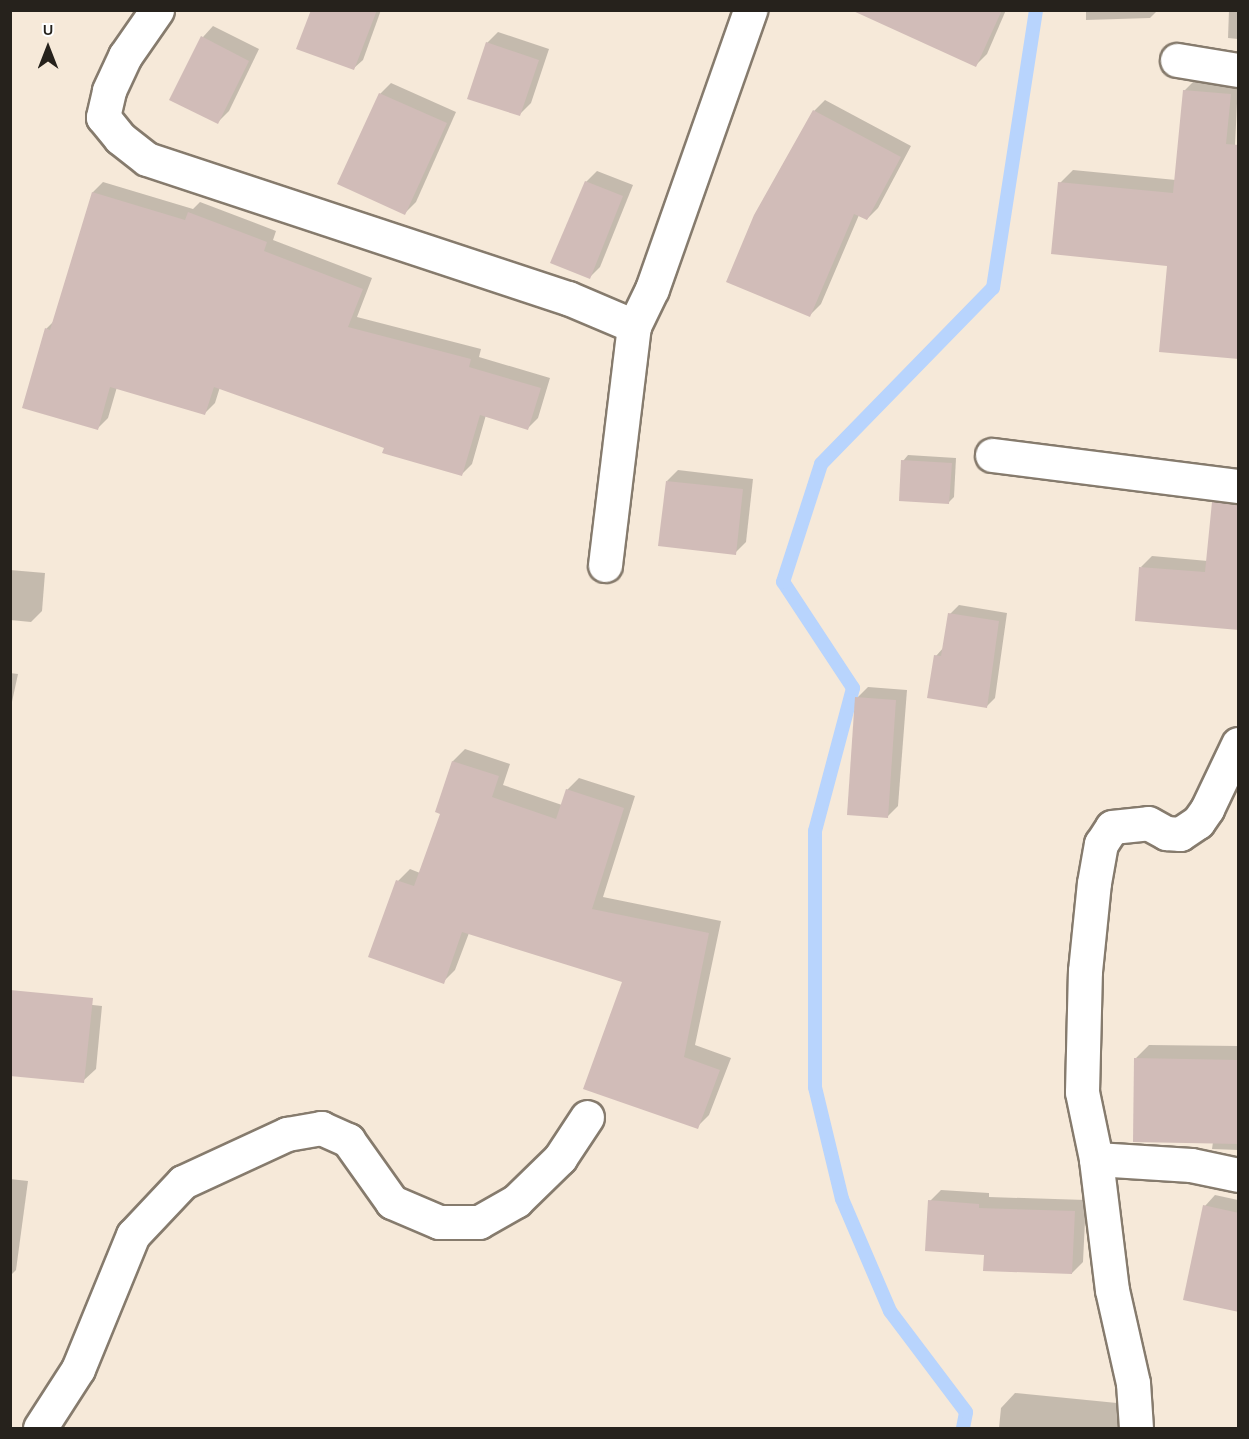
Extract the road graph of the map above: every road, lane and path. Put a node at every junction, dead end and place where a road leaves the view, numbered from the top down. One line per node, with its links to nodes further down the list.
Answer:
1 (750, 10): 5 (street)
2 (158, 11): 5 (street)
3 (1177, 60): 4 (street)
4 (1239, 70)
5 (633, 326): 8 (street)
6 (992, 455): 7 (street)
7 (1239, 486)
8 (605, 565)
9 (1239, 744): 11 (street)
10 (587, 1117): 13 (street)
11 (1096, 1159): 12 (street); 14 (street)
12 (1239, 1174)
13 (40, 1428)
14 (1136, 1428)

